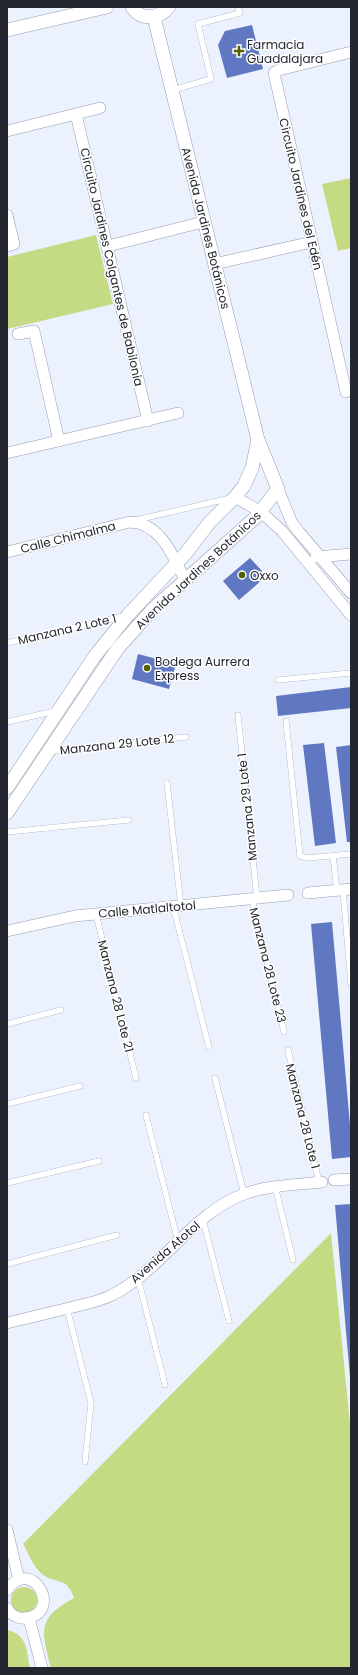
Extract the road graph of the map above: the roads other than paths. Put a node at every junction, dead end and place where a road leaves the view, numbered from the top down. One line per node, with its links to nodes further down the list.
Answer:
1 (107, 7): 6 (street)
2 (132, 7): 5 (street)
3 (169, 7): 5 (street)
4 (238, 7): 8 (lane)
5 (154, 17): 8 (street, Avenida Jardines Botánicos)
6 (7, 30)
7 (351, 52): 14 (street, Circuito Jardines del Edén)
8 (173, 90): 13 (street, Avenida Jardines Botánicos)
9 (100, 108): 10 (street)
10 (76, 114): 11 (street); 16 (street, Circuito Jardines Colgantes de Babilonia)
11 (7, 132)
12 (7, 215): 15 (street)
13 (203, 222): 16 (street); 17 (street, Avenida Jardines Botánicos)
14 (312, 242): 17 (street); 19 (street, Circuito Jardines del Edén)
15 (7, 246)
16 (108, 246): 22 (street, Circuito Jardines Colgantes de Babilonia)
17 (214, 264): 23 (street, Avenida Jardines Botánicos)
18 (18, 334): 24 (street)
19 (347, 374): 20 (street, Circuito Jardines del Edén)
20 (346, 392)
21 (178, 413): 22 (street)
22 (148, 421): 24 (street)
23 (258, 440): 26 (street, Avenida Jardines Botánicos); 27 (street, Avenida Jardines Botánicos)
24 (59, 441): 25 (street)
25 (7, 453)
26 (278, 489): 28 (street, Avenida Jardines Botánicos); 30 (street)
27 (235, 497): 28 (street); 29 (lane, Calle Chimalma); 32 (street, Avenida Jardines Botánicos)
28 (261, 512): 31 (street); 37 (street, Avenida Jardines Botánicos)
29 (130, 522): 33 (street, Calle Chimalma); 38 (street, Calle Chimalma)
30 (292, 523): 31 (lane); 35 (street)
31 (282, 531): 36 (street)
32 (196, 541): 37 (street); 38 (street, Avenida Jardines Botánicos)
33 (7, 552)
34 (351, 554): 35 (street)
35 (320, 557): 36 (street); 40 (street)
36 (306, 558): 42 (street)
37 (208, 560): 39 (street, Avenida Jardines Botánicos)
38 (176, 564): 39 (street, Calle Chimalma); 41 (street, Avenida Jardines Botánicos)
39 (185, 580): 51 (street, Avenida Jardines Botánicos)
40 (351, 593)
41 (128, 615): 43 (lane, Manzana 2 Lote 1); 46 (street, Avenida Jardines Botánicos)
42 (351, 615)
43 (7, 643)
44 (351, 673): 45 (lane)
45 (278, 680)
46 (58, 710): 49 (lane); 53 (street, Avenida Jardines Botánicos)
47 (238, 715): 62 (lane, Manzana 29 Lote 1)
48 (286, 721): 58 (lane)
49 (7, 722)
50 (186, 737): 51 (lane, Manzana 29 Lote 12)
51 (48, 751): 54 (street, Avenida Jardines Botánicos)
52 (167, 783): 63 (lane)
53 (7, 788)
54 (7, 813)
55 (129, 820): 56 (lane)
56 (7, 832)
57 (351, 854): 58 (lane)
58 (333, 856): 59 (lane)
59 (344, 890): 60 (street); 66 (lane)
60 (308, 893)
61 (288, 895): 62 (street, Calle Matlaltotol)
62 (254, 898): 63 (street, Calle Matlaltotol); 69 (lane, Manzana 28 Lote 23)
63 (177, 906): 64 (street, Calle Matlaltotol); 70 (lane)
64 (96, 914): 65 (street, Calle Matlaltotol); 72 (lane, Manzana 28 Lote 21)
65 (7, 931)
66 (351, 984)
67 (61, 1010): 68 (lane)
68 (7, 1024)
69 (284, 1032)
70 (209, 1047)
71 (288, 1050): 80 (lane, Manzana 28 Lote 1)
72 (136, 1078)
73 (215, 1078): 83 (lane)
74 (80, 1086): 75 (lane)
75 (7, 1104)
76 (146, 1115): 86 (lane)
77 (99, 1161): 81 (lane)
78 (351, 1179): 79 (street)
79 (334, 1180)
80 (320, 1182): 82 (street, Avenida Atotol)
81 (7, 1183)
82 (275, 1186): 83 (street, Avenida Atotol); 87 (lane)
83 (244, 1194): 84 (street, Avenida Atotol)
84 (203, 1220): 86 (street, Avenida Atotol); 91 (lane)
85 (117, 1235): 88 (lane)
86 (178, 1242): 89 (street, Avenida Atotol)
87 (293, 1260)
88 (7, 1264)
89 (138, 1278): 90 (street, Avenida Atotol); 93 (lane)
90 (68, 1308): 92 (street, Avenida Atotol); 94 (lane)
91 (229, 1321)
92 (7, 1323)
93 (165, 1385)
94 (85, 1462)
95 (7, 1530): 96 (street)
96 (19, 1580): 97 (street); 99 (street)
97 (7, 1590)
98 (7, 1608): 99 (street)
99 (30, 1618): 100 (street)
100 (42, 1668)

